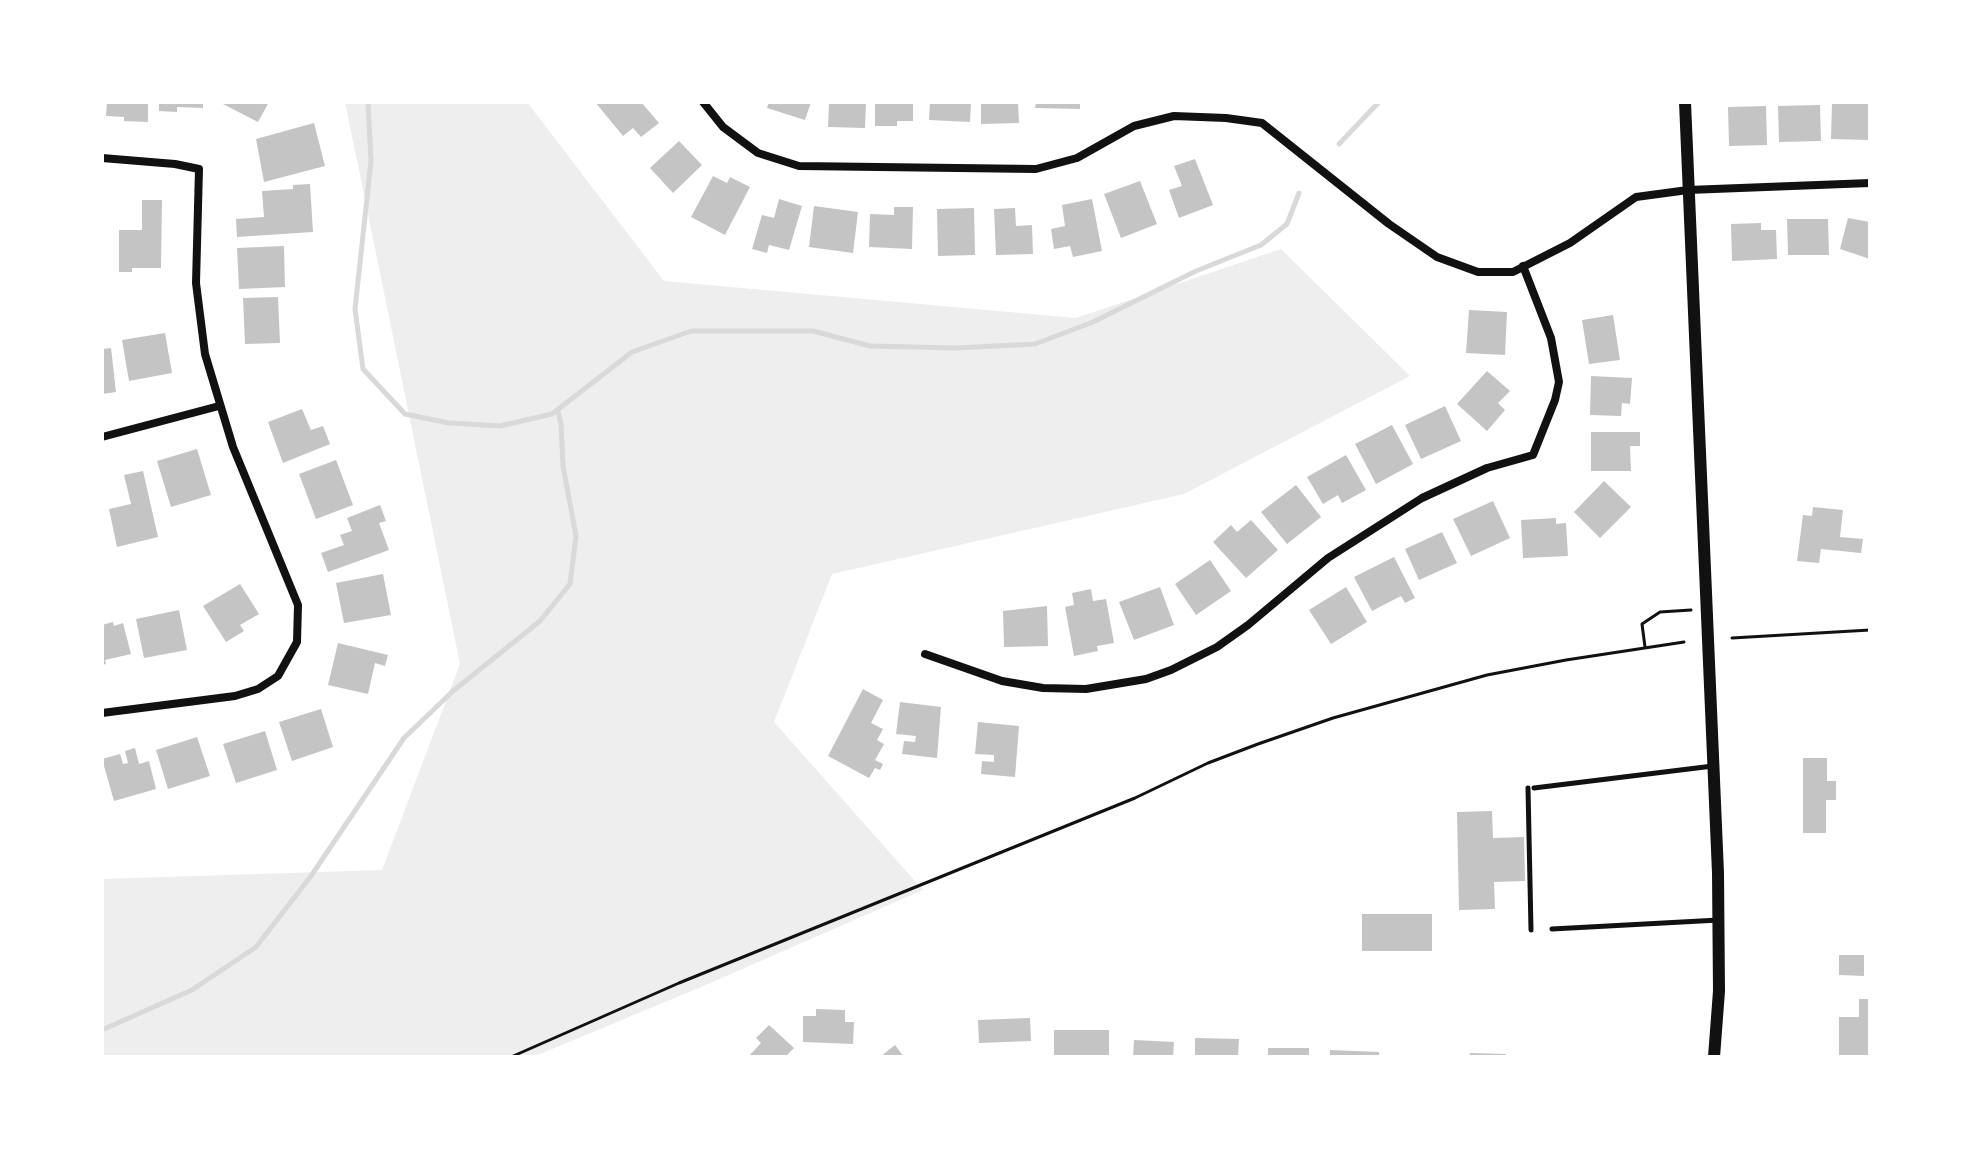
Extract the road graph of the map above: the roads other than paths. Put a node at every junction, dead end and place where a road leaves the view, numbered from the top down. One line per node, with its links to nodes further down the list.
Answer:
1 (703, 102): 6 (street)
2 (1685, 102): 5 (street)
3 (102, 158): 7 (street)
4 (1870, 183): 5 (street)
5 (1688, 190): 6 (street); 11 (street)
6 (1523, 266): 9 (street)
7 (219, 406): 8 (street); 10 (street)
8 (102, 437)
9 (925, 654)
10 (102, 713)
11 (1714, 766): 12 (street); 14 (lane)
12 (1719, 920): 13 (lane); 15 (street)
13 (1552, 929)
14 (1531, 930)
15 (1714, 1057)

